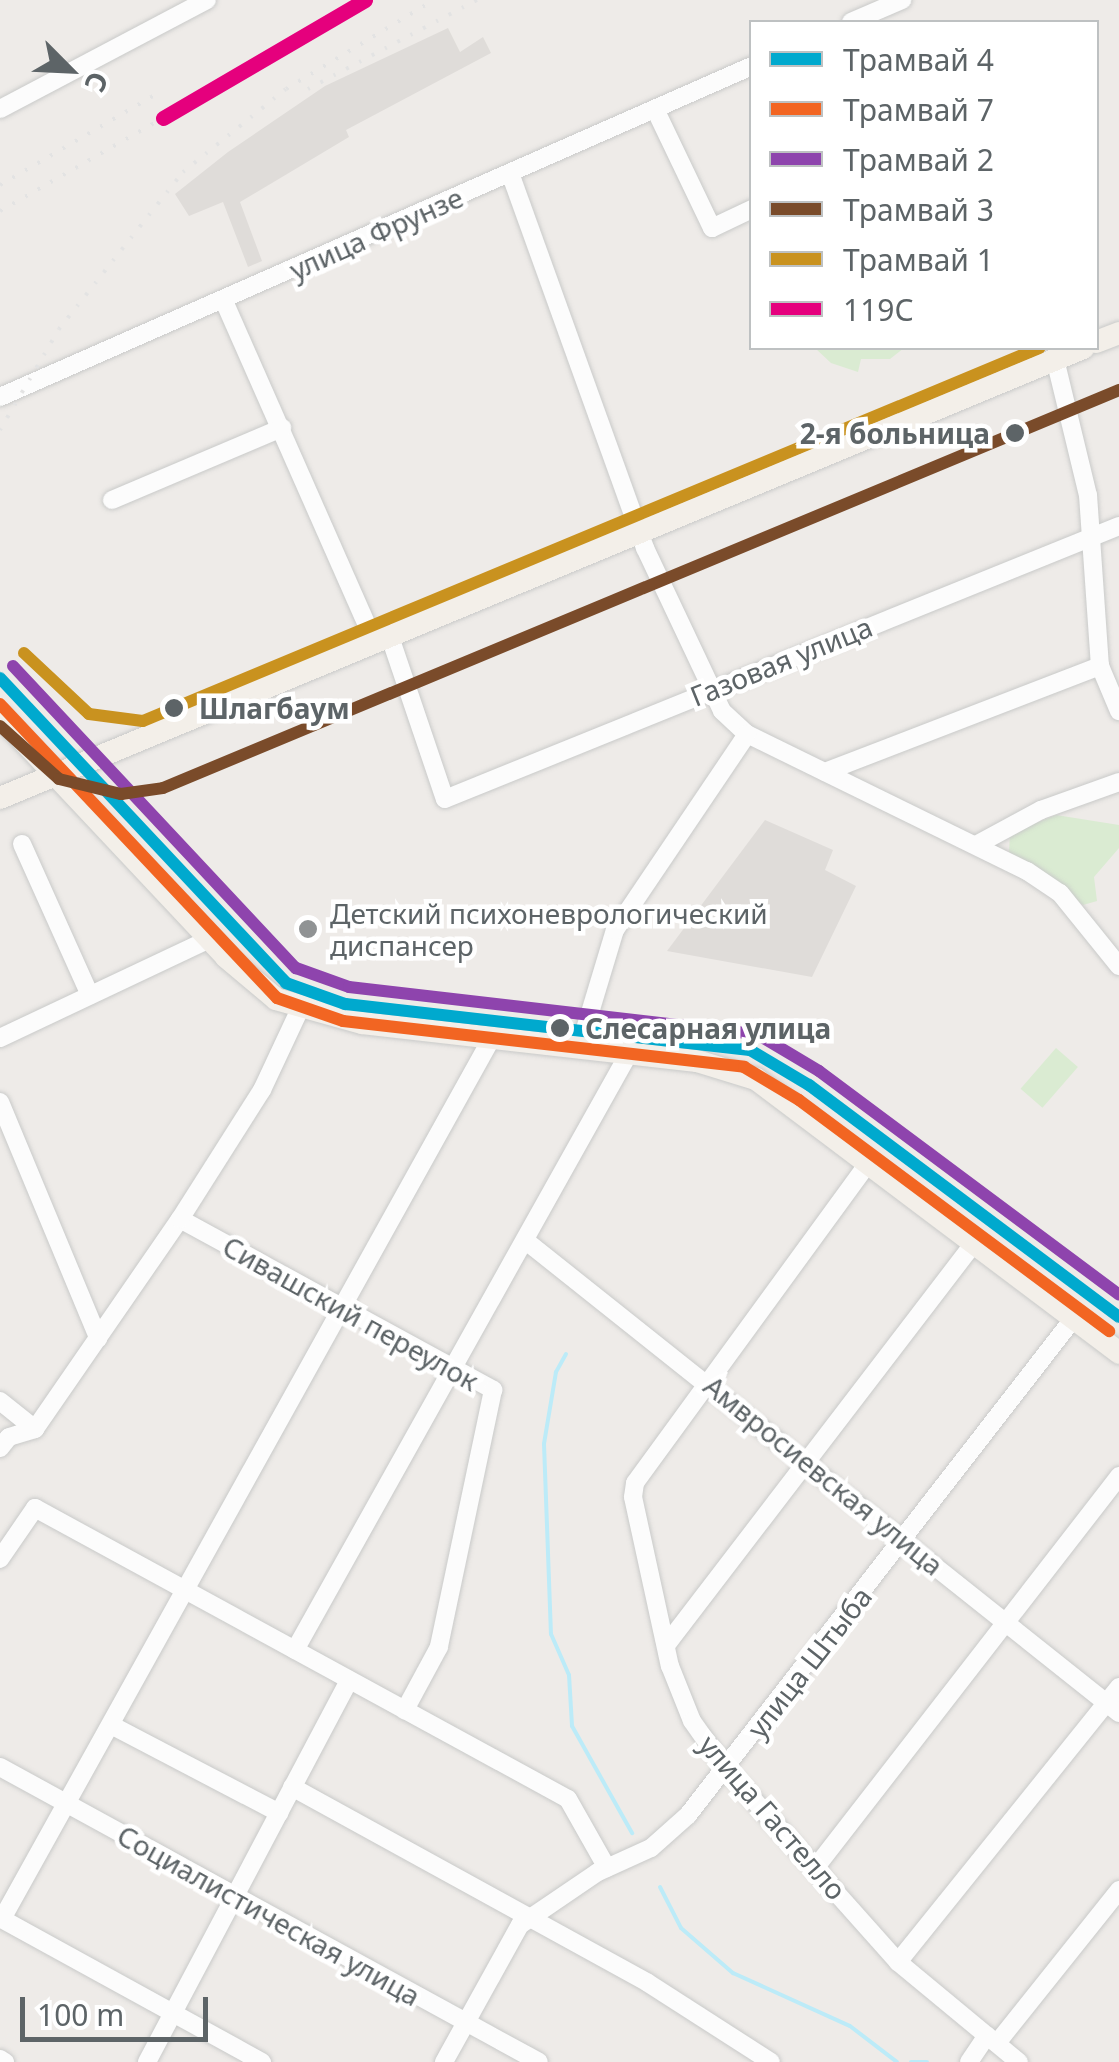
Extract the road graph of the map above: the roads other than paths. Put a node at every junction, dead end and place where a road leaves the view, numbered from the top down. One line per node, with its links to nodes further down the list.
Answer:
1 (207, 0): 5 (street)
2 (902, 0): 3 (street)
3 (874, 18)
4 (749, 67): 6 (street, улица Фрунзе)
5 (0, 109)
6 (655, 109): 7 (street, улица Фрунзе); 8 (street)
7 (510, 173): 9 (street, улица Фрунзе); 16 (street)
8 (749, 210)
9 (224, 301): 12 (street, улица Фрунзе); 13 (street)
10 (1078, 350): 11 (main road)
11 (1055, 359): 16 (main road); 17 (street)
12 (0, 396)
13 (282, 428): 14 (street); 19 (street)
14 (112, 500)
15 (1119, 526): 17 (street, Газовая улица)
16 (639, 528): 19 (main road); 21 (street)
17 (1094, 535): 18 (street); 21 (street, Газовая улица)
18 (1110, 623): 20 (street)
19 (381, 637): 21 (street, Газовая улица); 26 (main road)
20 (1100, 666): 22 (street); 25 (street)
21 (710, 690): 24 (street)
22 (1119, 710)
23 (0, 716): 26 (main road)
24 (748, 734): 25 (street); 37 (street)
25 (825, 772): 30 (street)
26 (58, 776): 28 (main road); 31 (main road)
27 (1119, 782): 30 (street)
28 (0, 798)
29 (22, 844): 33 (street)
30 (978, 844): 32 (street)
31 (209, 939): 33 (street); 34 (main road)
32 (1119, 966)
33 (90, 995): 35 (street)
34 (300, 1009): 36 (main road); 41 (street)
35 (0, 1038)
36 (490, 1041): 37 (main road); 44 (street)
37 (579, 1049): 38 (main road)
38 (629, 1053): 40 (main road); 42 (street)
39 (0, 1102): 46 (street)
40 (869, 1162): 43 (main road); 49 (street, улица Гастелло)
41 (180, 1219): 44 (street, Сивашский переулок); 46 (street)
42 (526, 1241): 48 (street); 49 (street, Амвросиевская улица)
43 (974, 1243): 45 (main road); 53 (street)
44 (345, 1309): 48 (street, Сивашский переулок); 57 (street)
45 (1073, 1319): 47 (main road); 55 (street, улица Штыба)
46 (98, 1338): 51 (street)
47 (1119, 1353)
48 (454, 1368): 60 (street); 64 (street, Сивашский переулок)
49 (709, 1383): 53 (street, Амвросиевская улица); 59 (street, улица Гастелло)
50 (0, 1401): 51 (street)
51 (35, 1429): 52 (street)
52 (0, 1448)
53 (807, 1462): 55 (street, Амвросиевская улица); 59 (street)
54 (1119, 1476): 58 (street)
55 (903, 1539): 58 (street, Амвросиевская улица); 67 (street, улица Штыба)
56 (0, 1559): 57 (street)
57 (186, 1591): 60 (street); 65 (street)
58 (1008, 1624): 63 (street, Амвросиевская улица); 71 (street)
59 (666, 1644): 67 (street, улица Гастелло)
60 (295, 1650): 61 (street)
61 (349, 1680): 64 (street); 68 (street)
62 (1119, 1686): 63 (street)
63 (1113, 1708): 77 (street)
64 (405, 1710): 72 (street)
65 (112, 1725): 69 (street); 70 (street)
66 (0, 1767): 69 (street, Социалистическая улица)
67 (726, 1769): 71 (street, улица Гастелло); 72 (street, улица Штыба)
68 (292, 1787): 70 (street); 76 (street)
69 (66, 1805): 74 (street, Социалистическая улица); 75 (street)
70 (278, 1813): 74 (street)
71 (816, 1867): 77 (street, улица Гастелло)
72 (607, 1868): 76 (street, улица Штыба)
73 (1119, 1890): 80 (street)
74 (234, 1896): 78 (street); 79 (street, Социалистическая улица)
75 (1, 1918): 78 (street)
76 (530, 1918): 79 (street, улица Штыба); 85 (street)
77 (898, 1962): 80 (street, улица Гастелло)
78 (173, 2013): 81 (street); 82 (street)
79 (467, 2024): 83 (street, улица Штыба); 84 (street, Социалистическая улица)
80 (992, 2039): 86 (street); 87 (street, улица Гастелло)
81 (148, 2062)
82 (262, 2062)
83 (444, 2062)
84 (539, 2062)
85 (771, 2062)
86 (969, 2062)
87 (1019, 2062)

